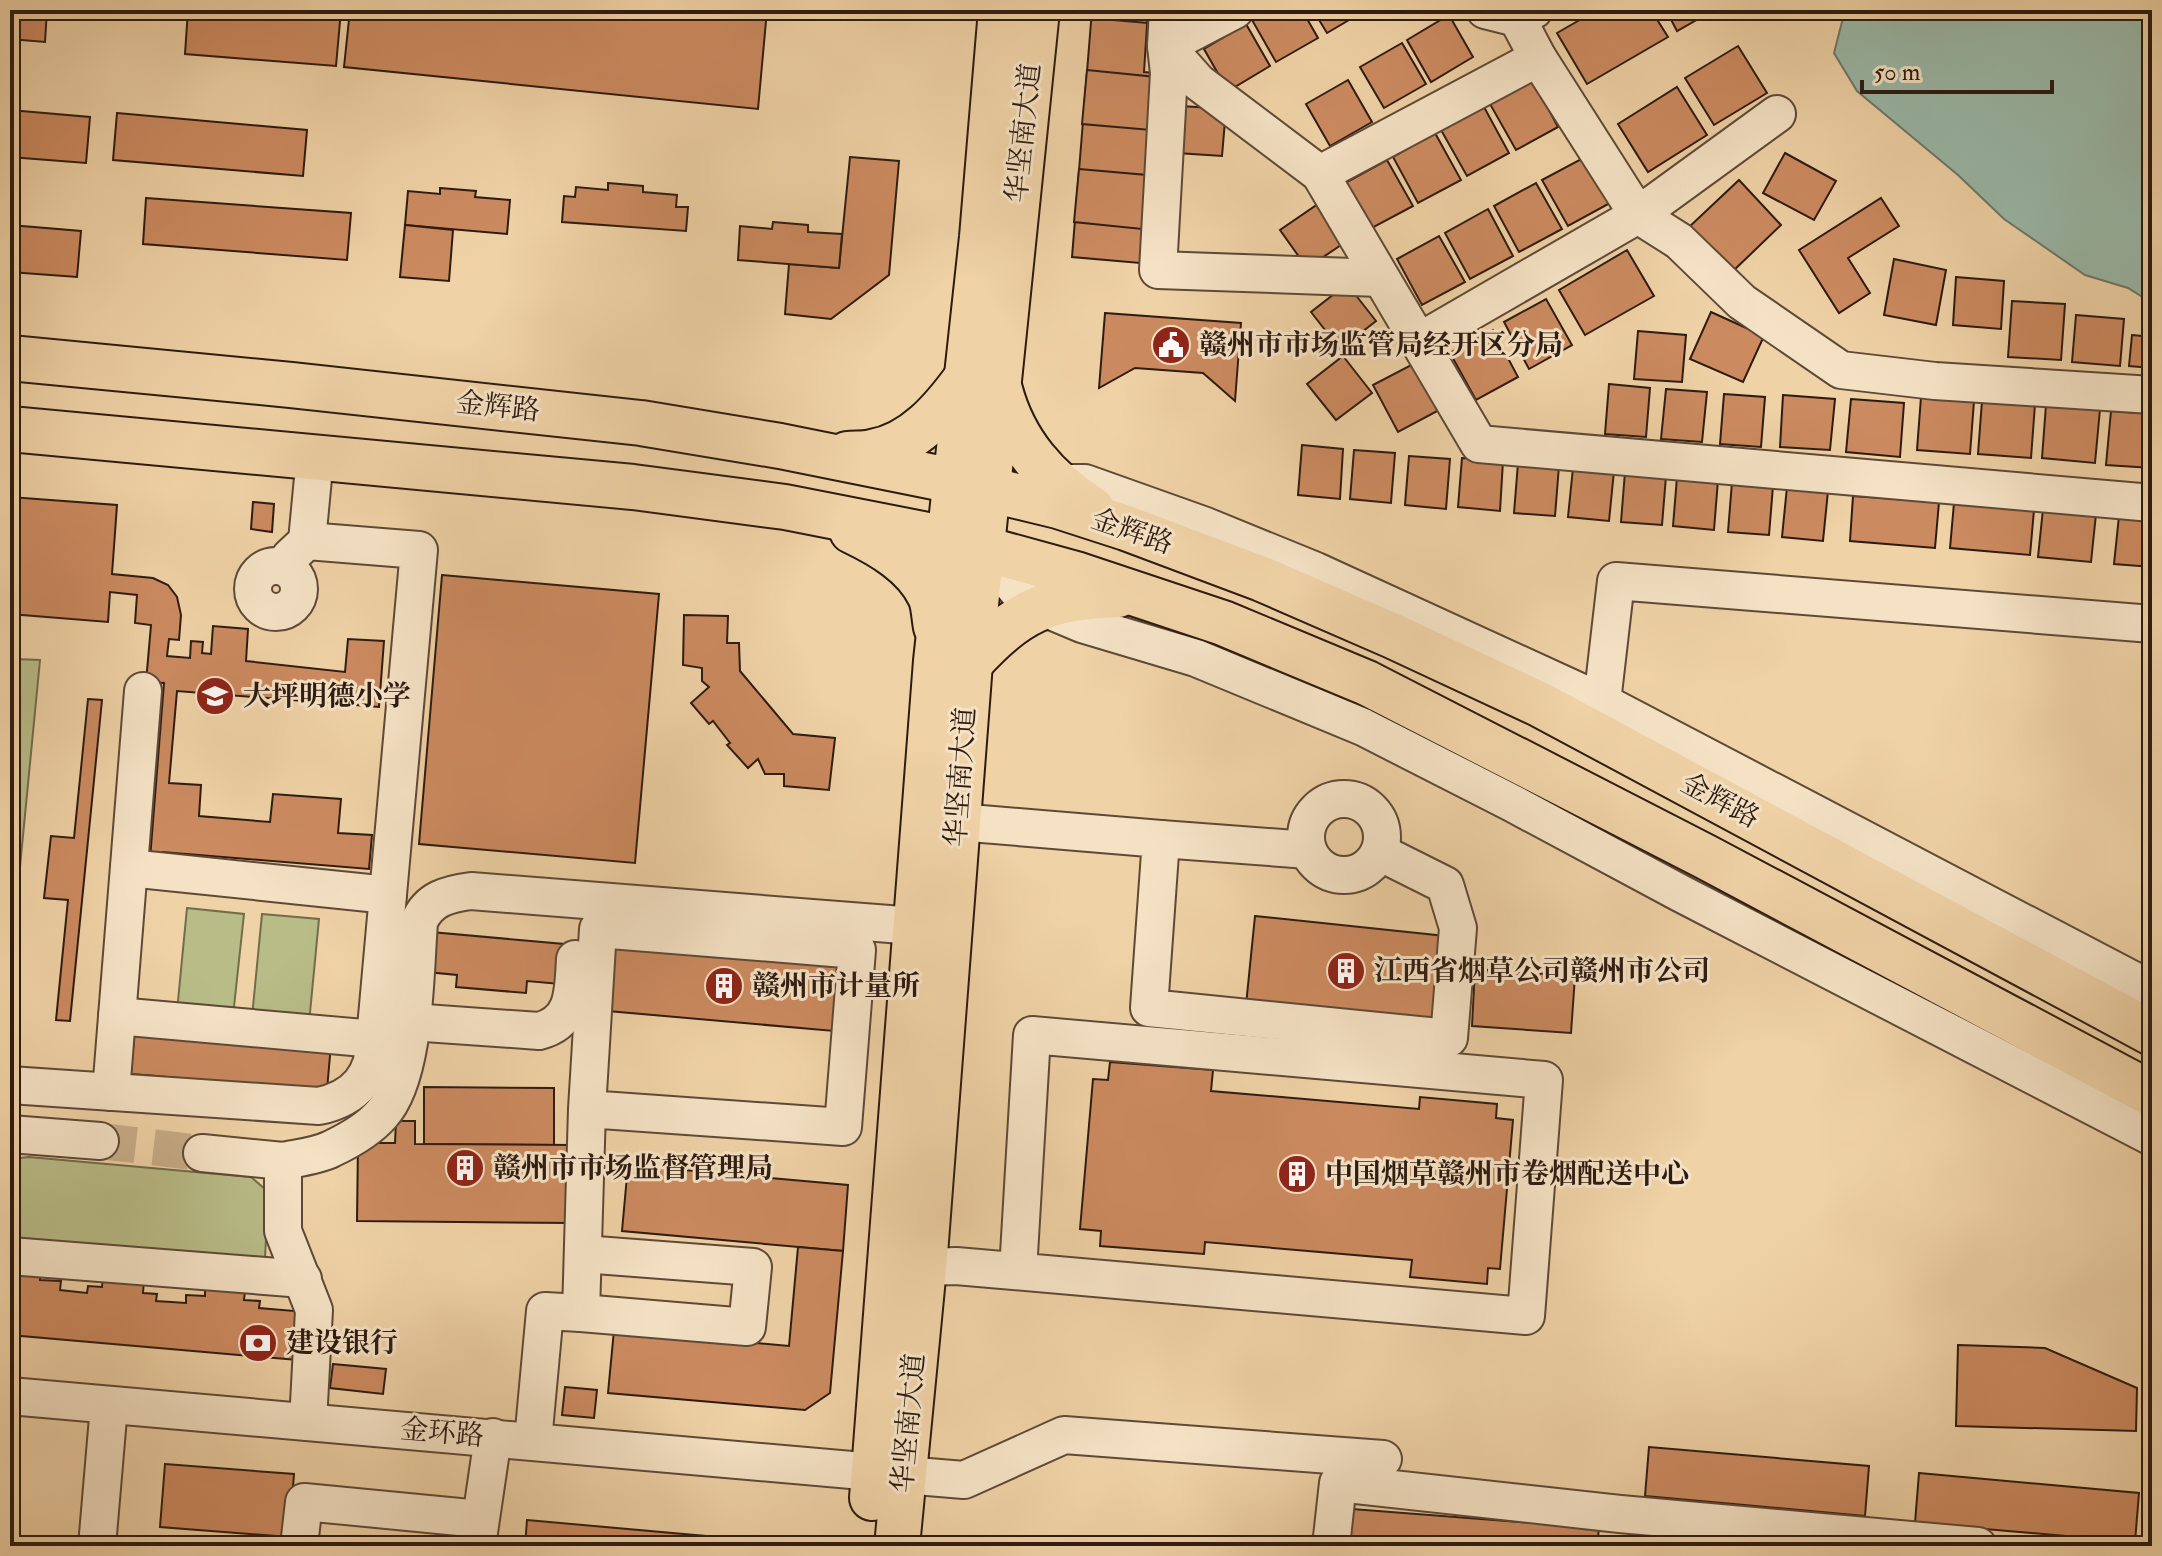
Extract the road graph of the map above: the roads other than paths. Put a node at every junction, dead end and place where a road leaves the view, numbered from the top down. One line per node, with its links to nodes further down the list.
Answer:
1 (1001, 10): 14 (main road, 华坚南大道)
2 (1037, 10): 14 (main road, 华坚南大道)
3 (1168, 10): 6 (street)
4 (1235, 10): 6 (street)
5 (1512, 13): 7 (street)
6 (1166, 46): 9 (street); 11 (street)
7 (1538, 58): 9 (street); 10 (street)
8 (1777, 114): 10 (street)
9 (1320, 174): 11 (street)
10 (1638, 215): 12 (street); 15 (street)
11 (1380, 278): 12 (street)
12 (1418, 342): 21 (street)
13 (10, 358): 17 (main road, 金辉路)
14 (982, 380): 17 (main road); 19 (main road); 20 (main road, 华坚南大道)
15 (2152, 395)
16 (10, 429): 18 (main road, 金辉路)
17 (825, 455): 20 (main road, 金辉路)
18 (315, 457): 22 (main road, 金辉路); 24 (street)
19 (1056, 483): 20 (street); 23 (main road); 32 (street)
20 (972, 484): 23 (main road, 金辉路); 25 (main road, 华坚南大道)
21 (2152, 503)
22 (814, 512): 25 (main road, 金辉路); 30 (main road)
23 (1126, 528): 44 (main road, 金辉路)
24 (307, 541): 26 (street); 38 (street)
25 (965, 544): 27 (main road, 金辉路); 28 (street); 30 (main road, 华坚南大道)
26 (280, 566)
27 (1140, 595): 28 (main road); 48 (main road, 金辉路)
28 (1042, 607): 30 (main road); 51 (street)
29 (2152, 624): 32 (street)
30 (954, 650): 33 (main road, 华坚南大道); 40 (main road, 华坚南大道)
31 (143, 691): 37 (street)
32 (1602, 702): 41 (street)
33 (958, 822): 34 (street); 57 (main road, 华坚南大道)
34 (1161, 839): 35 (street); 36 (street)
35 (1308, 850): 36 (street); 36 (street)
36 (1379, 852)
37 (129, 868): 38 (street); 42 (street)
38 (388, 895): 45 (street)
39 (581, 901): 40 (street); 43 (street); 43 (street)
40 (915, 926): 67 (main road, 华坚南大道)
41 (2152, 990)
42 (117, 1016): 45 (street); 47 (street)
43 (411, 1022): 54 (street)
44 (2152, 1033)
45 (375, 1039): 47 (street)
46 (10, 1085): 47 (street)
47 (111, 1092)
48 (2152, 1094)
49 (587, 1109): 49 (street); 55 (street)
50 (10, 1134): 52 (street)
51 (2152, 1137)
52 (100, 1141)
53 (202, 1153): 54 (street)
54 (283, 1161): 59 (street)
55 (583, 1254): 60 (street); 60 (street)
56 (10, 1256): 59 (street)
57 (924, 1267): 58 (street); 67 (main road, 华坚南大道)
58 (1018, 1271): 58 (street)
59 (303, 1279): 63 (street)
60 (581, 1313): 65 (street)
61 (10, 1396): 62 (street, 金环路)
62 (109, 1406): 63 (street, 金环路); 71 (street)
63 (308, 1422): 64 (street, 金环路)
64 (493, 1437): 65 (street, 金环路); 69 (street)
65 (533, 1441): 67 (street, 金环路)
66 (1383, 1459): 67 (street, 金环路)
67 (889, 1474): 73 (main road, 华坚南大道); 74 (main road, 华坚南大道)
68 (1619, 1530): 70 (street); 75 (street)
69 (478, 1532): 72 (street)
70 (1889, 1542): 76 (street)
71 (97, 1546)
72 (299, 1546)
73 (867, 1546)
74 (897, 1546)
75 (1331, 1546)
76 (1978, 1546)

